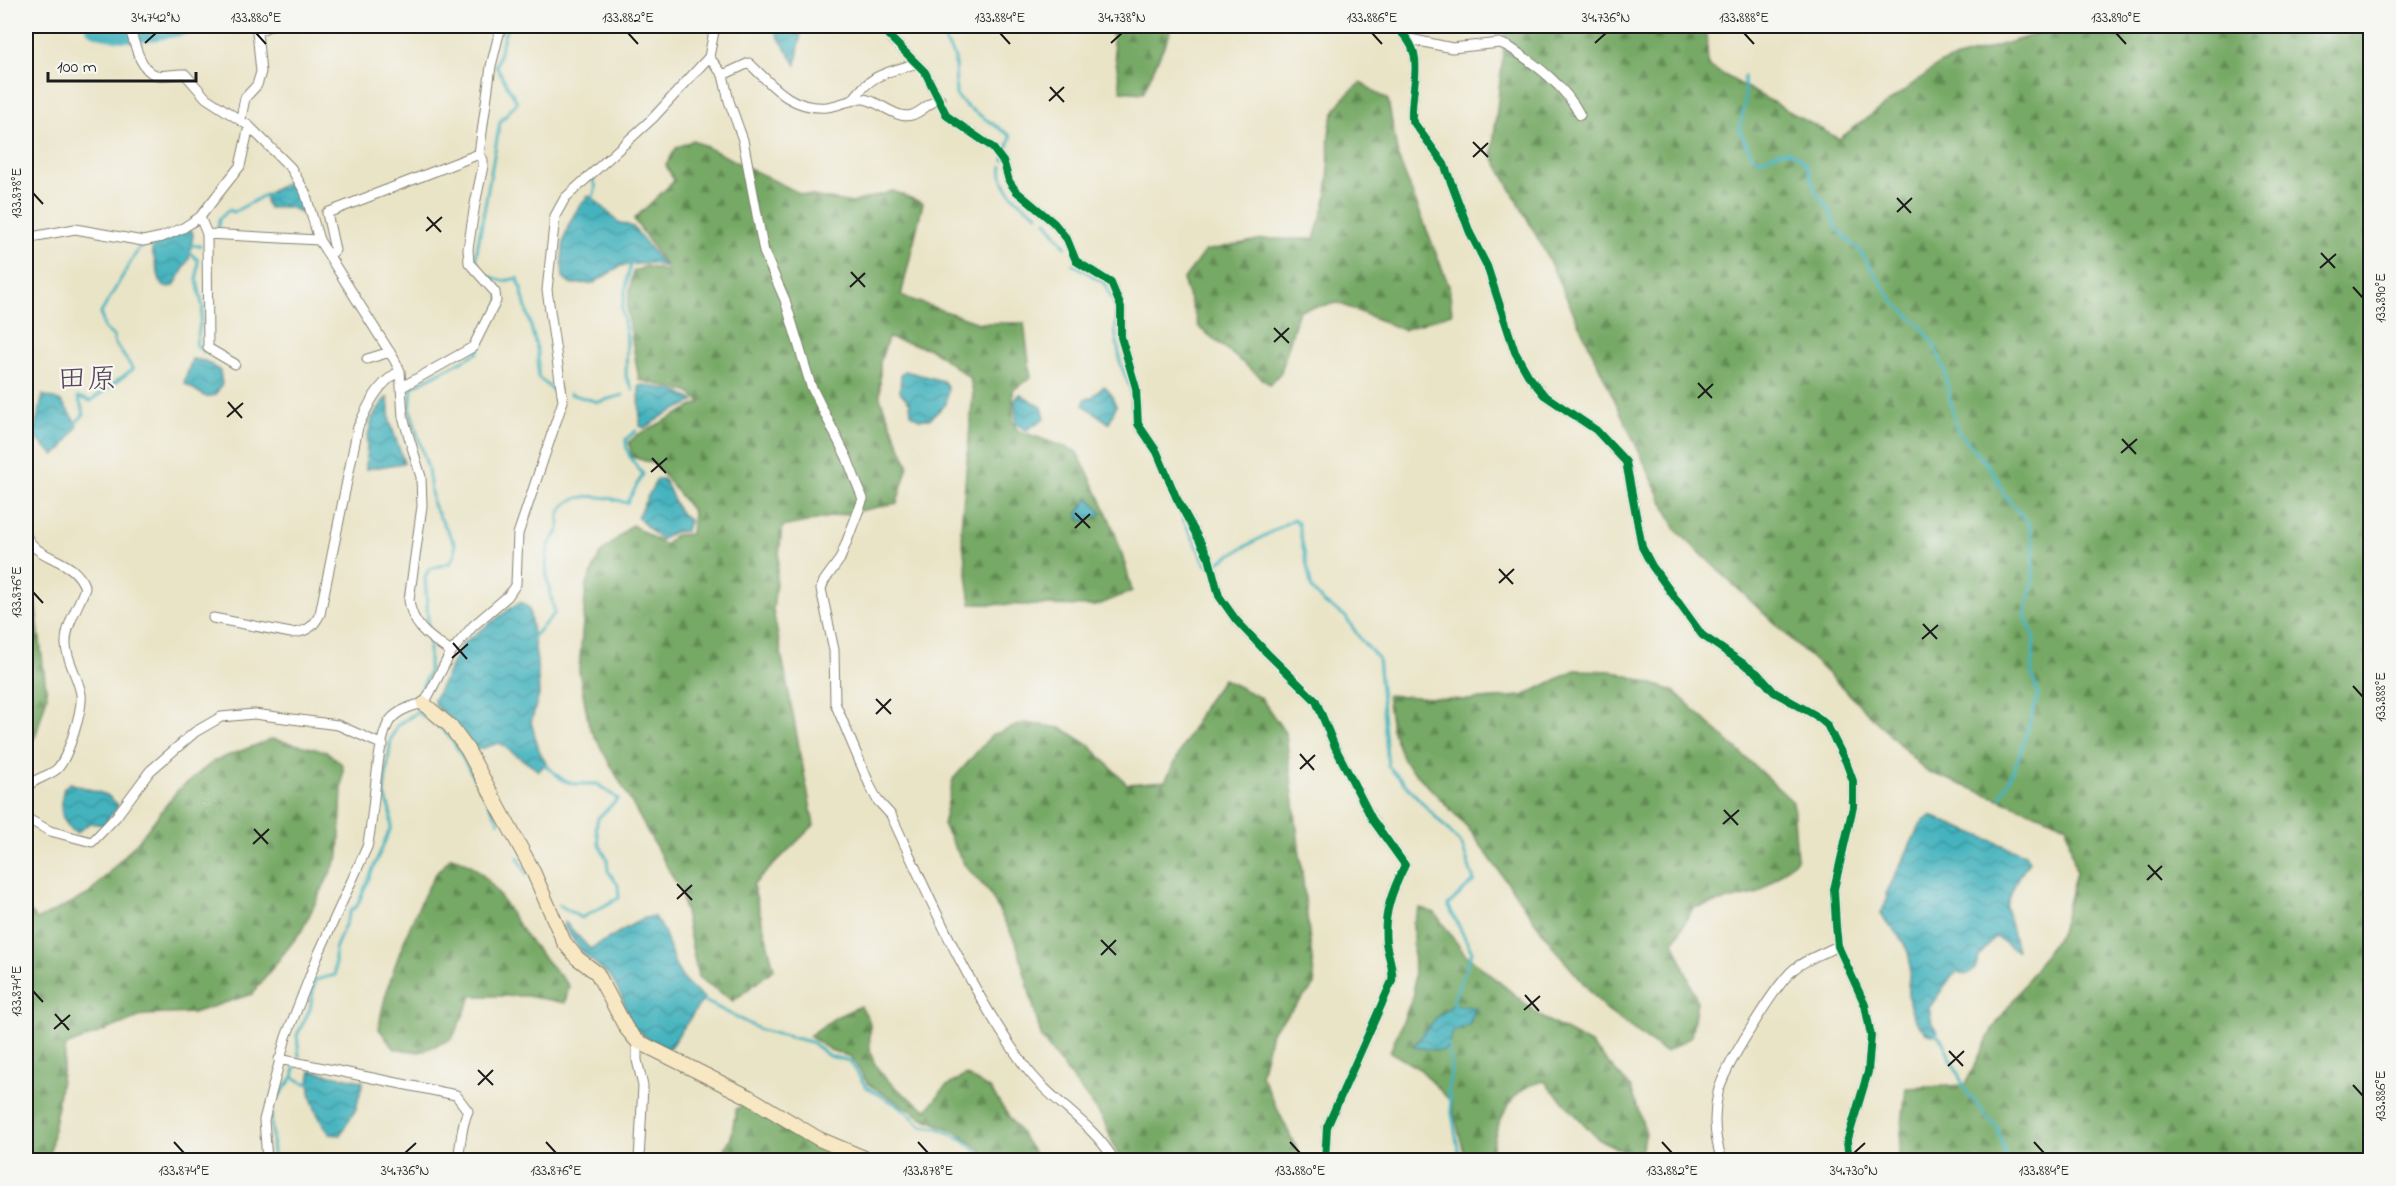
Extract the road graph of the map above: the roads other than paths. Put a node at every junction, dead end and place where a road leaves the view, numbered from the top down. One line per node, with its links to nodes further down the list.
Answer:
1 (269, 26): 14 (street)
2 (501, 26): 16 (street)
3 (715, 26): 8 (street)
4 (879, 26): 9 (street)
5 (1393, 26): 7 (street)
6 (129, 27): 14 (street)
7 (1410, 39): 13 (street); 34 (street)
8 (709, 57): 10 (street); 29 (street)
9 (915, 64): 11 (street); 12 (street)
10 (723, 75): 12 (street); 41 (street)
11 (940, 99): 12 (street); 42 (street)
12 (852, 101)
13 (1581, 115)
14 (241, 118): 15 (street)
15 (249, 126): 17 (street); 20 (street)
16 (479, 154): 21 (street); 26 (street)
17 (200, 217): 18 (street); 19 (street)
18 (207, 234): 20 (street); 24 (street)
19 (26, 238)
20 (319, 240): 21 (street)
21 (329, 256): 22 (street)
22 (390, 352): 23 (street); 25 (street)
23 (367, 359)
24 (235, 364)
25 (400, 371): 26 (street); 28 (street)
26 (402, 387): 29 (street)
27 (26, 535): 32 (street)
28 (213, 618)
29 (451, 652): 30 (street)
30 (419, 704): 31 (street); 35 (street)
31 (382, 745): 33 (street); 36 (street)
32 (26, 788)
33 (26, 818)
34 (1838, 946): 43 (street); 44 (street)
35 (637, 1041): 39 (street); 40 (street)
36 (279, 1059): 37 (street); 38 (street)
37 (267, 1161)
38 (458, 1161)
39 (639, 1161)
40 (869, 1161)
41 (1114, 1161)
42 (1325, 1161)
43 (1722, 1161)
44 (1849, 1161)

